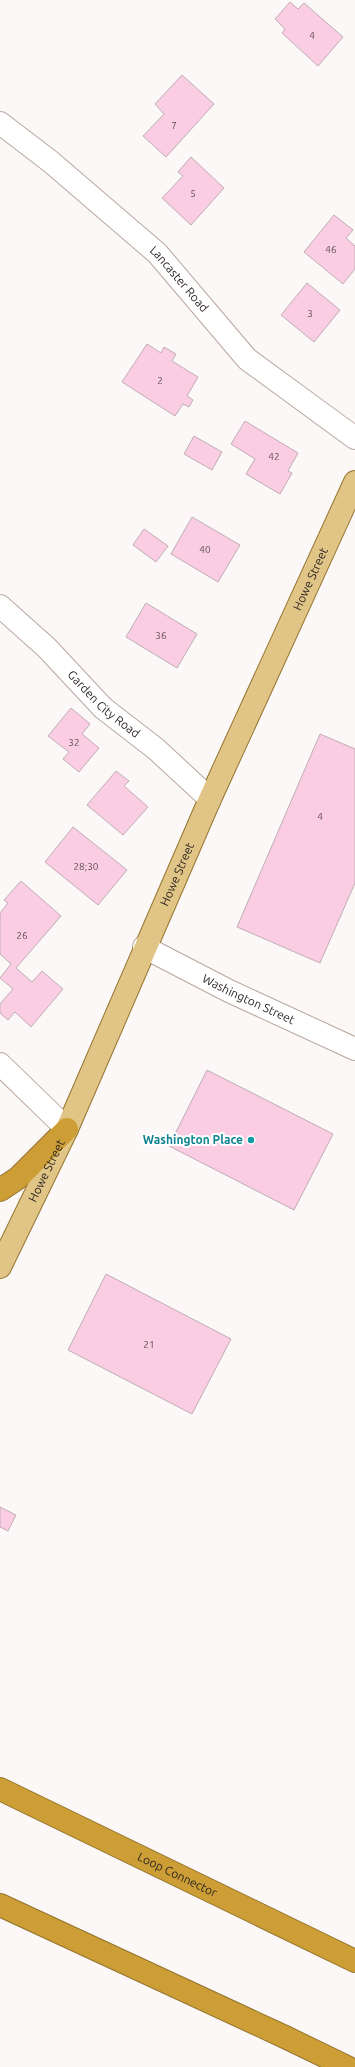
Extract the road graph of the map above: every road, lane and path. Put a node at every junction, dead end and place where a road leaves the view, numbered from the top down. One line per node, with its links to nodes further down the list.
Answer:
1 (0, 123): 2 (street, Lancaster Road)
2 (355, 438)
3 (355, 482): 5 (main road, Howe Street)
4 (0, 606): 5 (street, Garden City Road)
5 (210, 799): 6 (main road, Howe Street)
6 (144, 947): 7 (street, Washington Street); 9 (main road, Howe Street)
7 (355, 1049)
8 (0, 1064): 9 (street)
9 (67, 1129): 10 (highway); 11 (main road, Howe Street)
10 (0, 1190)
11 (0, 1267)
12 (0, 1789): 14 (highway, Loop Connector)
13 (0, 1905): 15 (highway)
14 (355, 1961)
15 (347, 2067)

